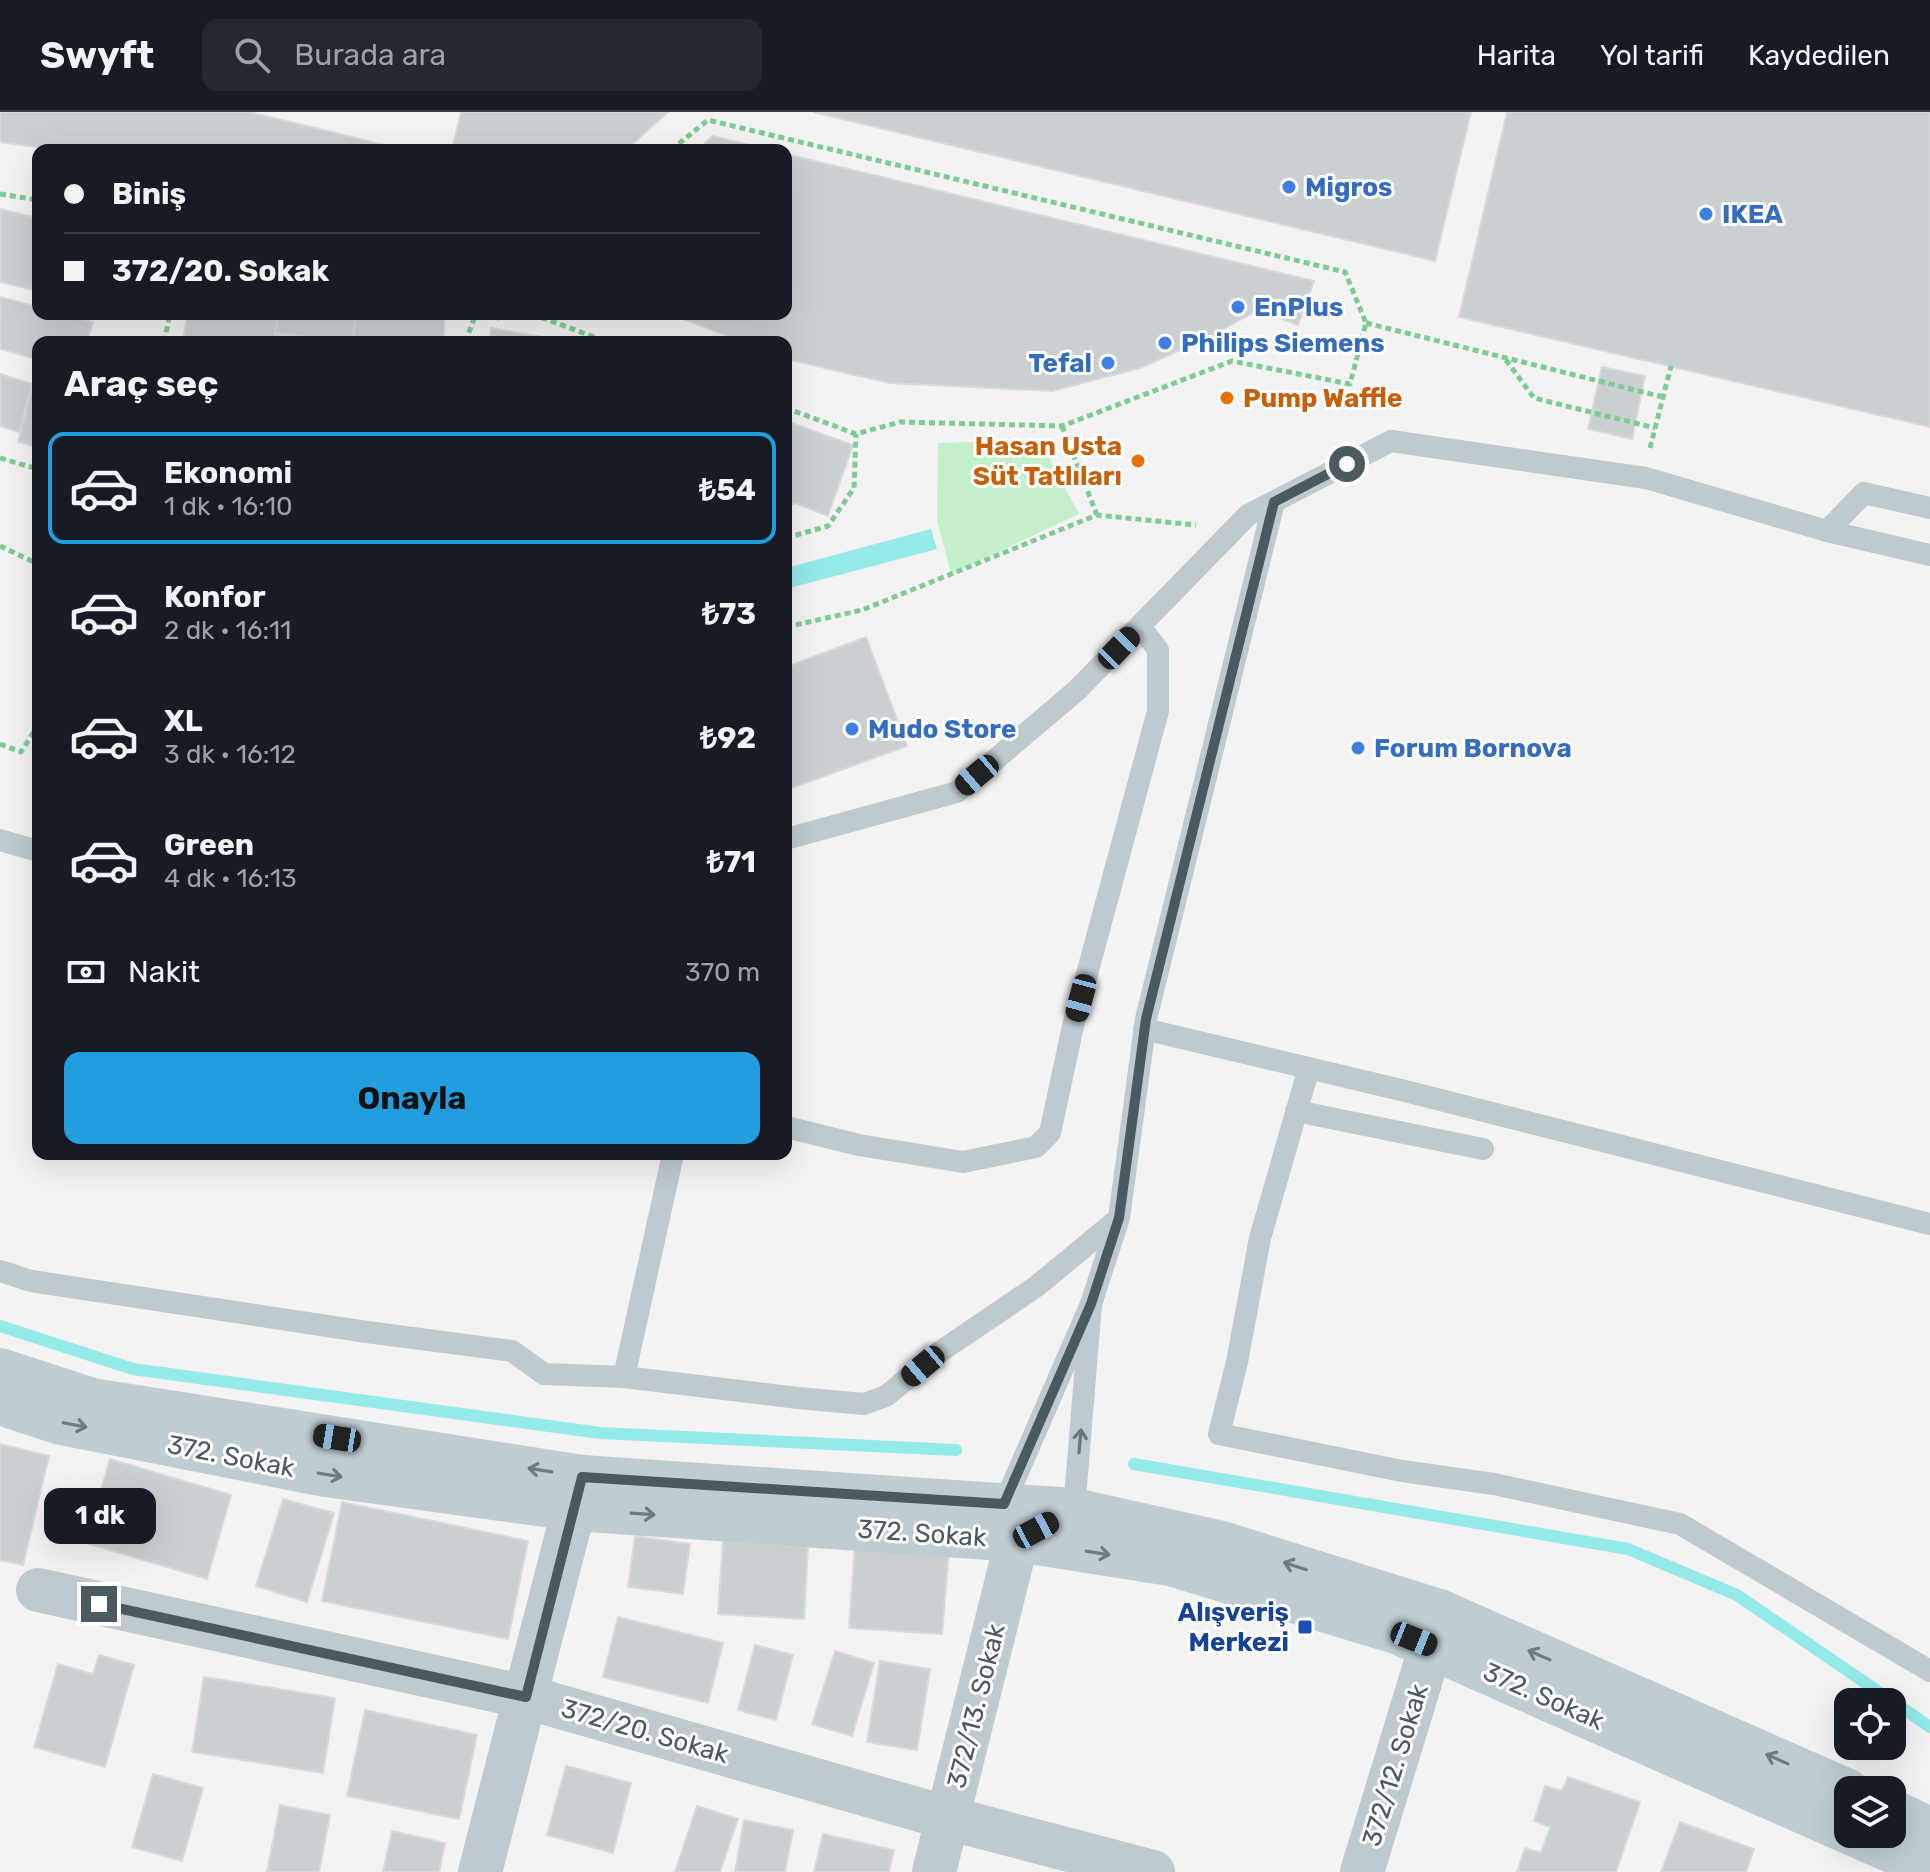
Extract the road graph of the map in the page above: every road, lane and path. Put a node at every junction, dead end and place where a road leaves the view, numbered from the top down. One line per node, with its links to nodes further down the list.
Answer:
1 (678, 144): 5 (path)
2 (0, 194): 3 (path)
3 (32, 199)
4 (548, 320): 6 (path)
5 (1366, 323): 7 (path); 11 (path)
6 (592, 336)
7 (1505, 359): 9 (path); 12 (path)
8 (1671, 366): 9 (path)
9 (1663, 397): 12 (path)
10 (792, 410): 13 (path)
11 (1062, 426): 13 (path); 19 (path)
12 (1655, 428): 15 (path)
13 (856, 434): 22 (path)
14 (0, 458): 16 (path)
15 (1647, 460)
16 (32, 467)
17 (1274, 502): 20 (lane); 21 (lane); 33 (lane)
18 (1930, 508): 21 (lane)
19 (1097, 515): 20 (path); 26 (path)
20 (1235, 529): 27 (lane)
21 (1827, 531): 24 (lane)
22 (792, 536)
23 (0, 546): 25 (path)
24 (1930, 555)
25 (32, 561)
26 (792, 626)
27 (1140, 626): 30 (lane); 36 (lane)
28 (32, 735): 29 (path)
29 (0, 744)
30 (792, 837)
31 (0, 840): 32 (lane)
32 (32, 849)
33 (1144, 1029): 34 (lane); 39 (lane)
34 (1309, 1068): 35 (lane); 40 (lane)
35 (1296, 1111): 37 (lane); 51 (lane)
36 (792, 1128)
37 (1483, 1149)
38 (672, 1160): 44 (lane)
39 (1119, 1218): 42 (lane); 44 (lane)
40 (1930, 1224)
41 (0, 1271): 44 (lane)
42 (1091, 1304): 47 (lane, one-way to 42); 48 (lane)
43 (0, 1370): 46 (main road, 372. Sokak, one-way to 43)
44 (624, 1377)
45 (0, 1403): 46 (main road, 372. Sokak, one-way to 46)
46 (578, 1493): 48 (main road, 372. Sokak); 52 (street)
47 (1074, 1510): 48 (main road, 372. Sokak); 50 (main road, 372. Sokak, one-way to 47)
48 (1011, 1522): 50 (main road, 372. Sokak, one-way to 50); 54 (street, 372/13. Sokak)
49 (38, 1590): 52 (street, 372/20. Sokak)
50 (1435, 1629): 53 (main road, 372. Sokak, one-way to 50); 56 (main road, 372. Sokak); 63 (street, 372/12. Sokak)
51 (1930, 1671)
52 (526, 1697): 54 (street, 372/20. Sokak); 60 (street)
53 (1834, 1786)
54 (948, 1818): 61 (street, 372/13. Sokak); 62 (street, 372/20. Sokak)
55 (1906, 1818): 57 (main road)
56 (1834, 1825)
57 (1930, 1829)
58 (1884, 1848): 59 (main road, 372. Sokak)
59 (1930, 1868)
60 (480, 1872)
61 (934, 1872)
62 (1153, 1872)
63 (1362, 1872)

